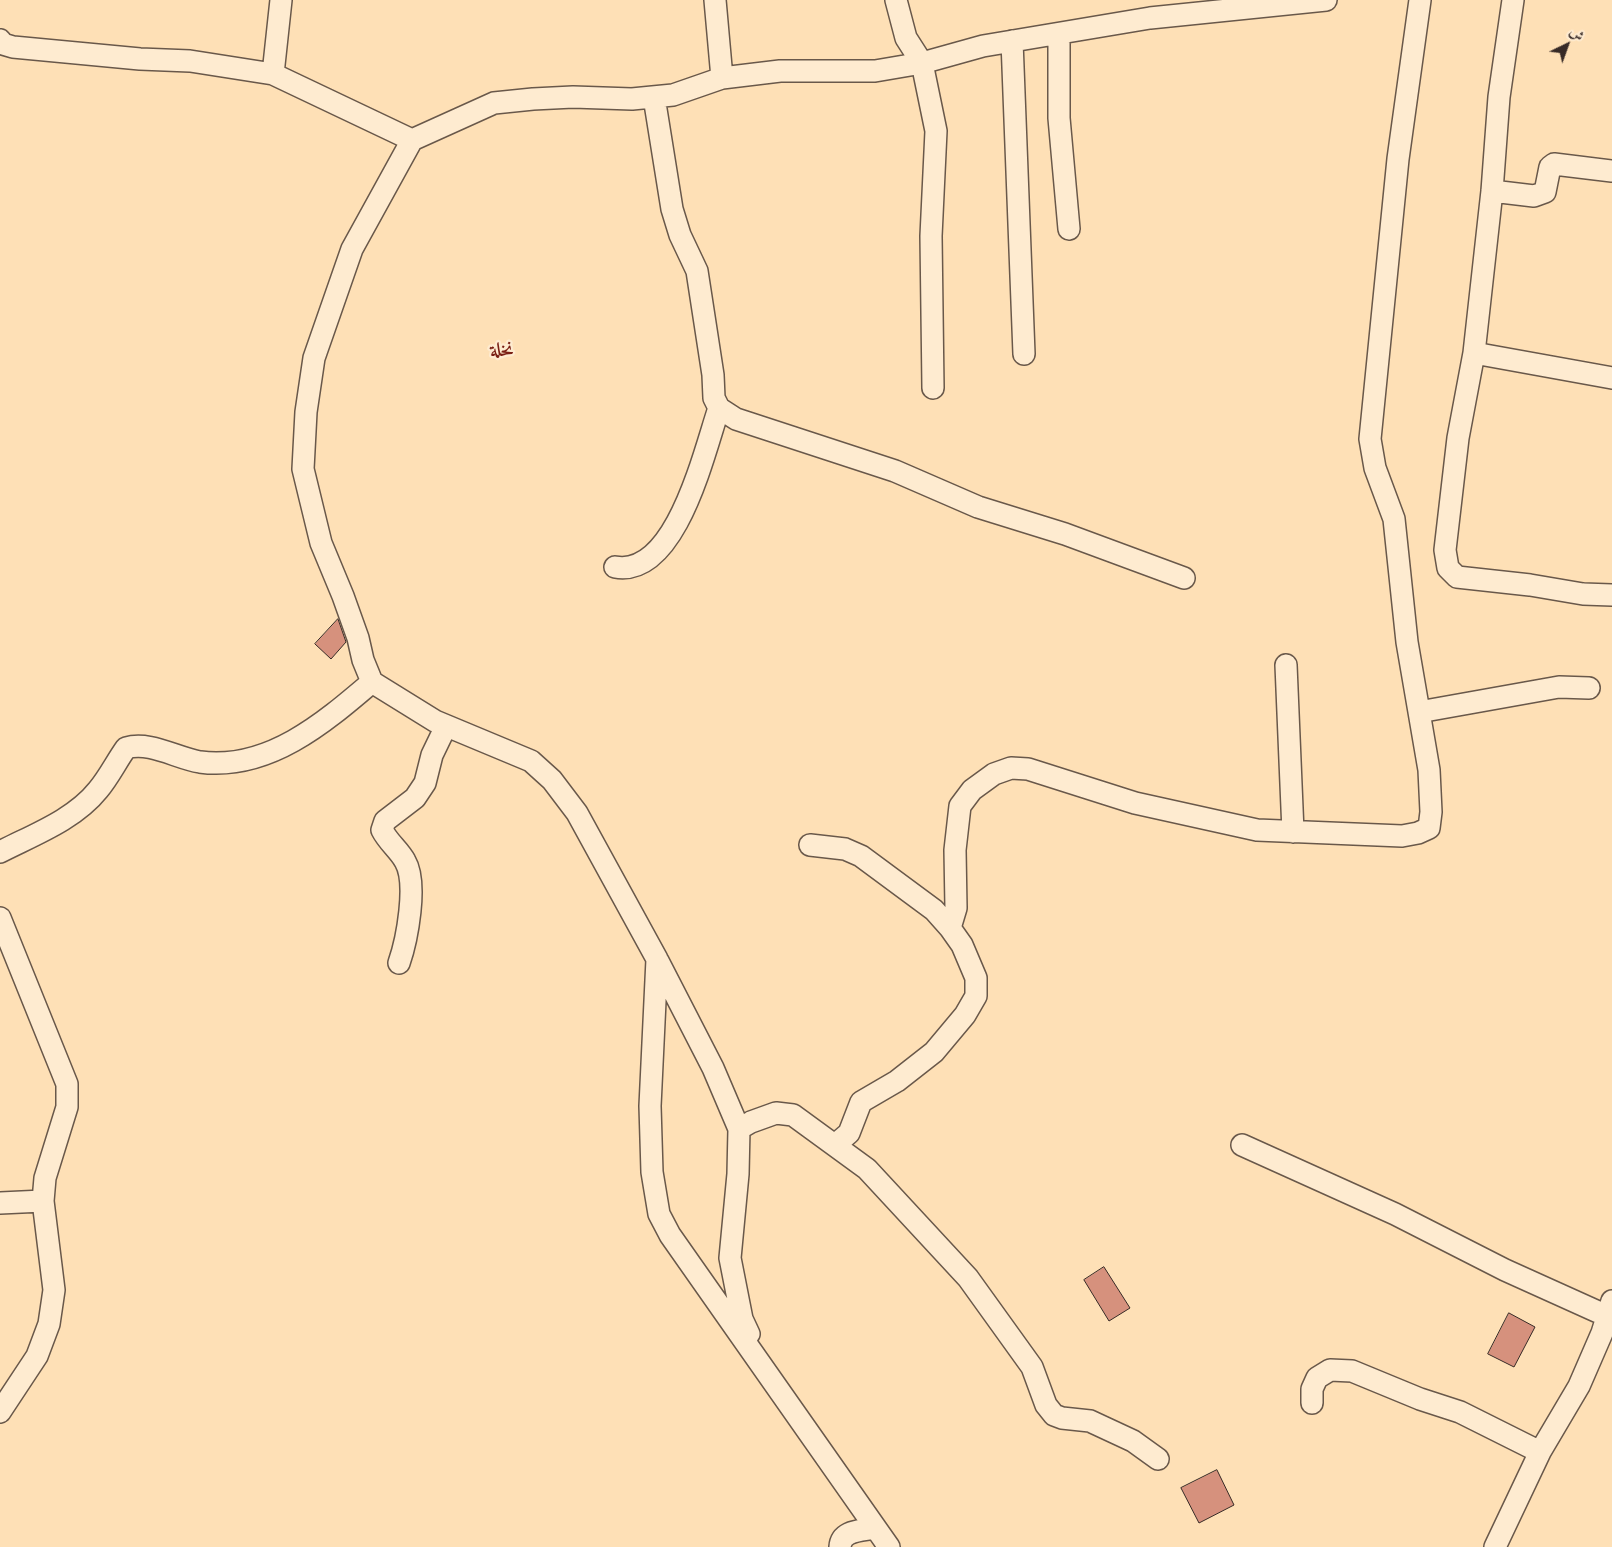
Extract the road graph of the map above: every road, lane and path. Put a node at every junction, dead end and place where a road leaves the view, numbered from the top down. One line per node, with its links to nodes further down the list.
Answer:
1 (281, 0): 12 (street)
2 (715, 0): 13 (street)
3 (896, 0): 11 (street)
4 (1326, 0): 7 (street)
5 (1420, 0): 30 (street)
6 (1513, 0): 17 (street)
7 (1237, 5): 8 (street)
8 (1059, 34): 10 (street); 18 (street)
9 (0, 40): 12 (street)
10 (1012, 41): 11 (street); 20 (street)
11 (922, 63): 13 (street); 22 (street)
12 (273, 74): 15 (street)
13 (722, 78): 14 (street)
14 (654, 97): 15 (street); 23 (street)
15 (412, 140): 28 (street)
16 (1612, 171): 17 (street)
17 (1492, 191): 19 (street)
18 (1069, 229)
19 (1474, 353): 21 (street); 26 (street)
20 (1024, 354)
21 (1612, 378)
22 (933, 388)
23 (719, 408): 24 (street); 25 (street)
24 (615, 566)
25 (1184, 578)
26 (1612, 595)
27 (1286, 664): 32 (street)
28 (372, 682): 31 (street); 34 (street)
29 (1589, 688): 30 (street)
30 (1419, 712): 32 (street)
31 (446, 726): 37 (street); 38 (street)
32 (1292, 832): 36 (street)
33 (810, 845): 36 (street)
34 (0, 852)
35 (0, 918): 42 (street)
36 (950, 928): 40 (street)
37 (657, 959): 39 (street); 45 (street)
38 (399, 963)
39 (739, 1129): 40 (street); 45 (street)
40 (835, 1145): 49 (street)
41 (1242, 1145): 44 (street)
42 (43, 1201): 43 (street); 47 (street)
43 (0, 1203)
44 (1609, 1308): 48 (street)
45 (766, 1369): 50 (street)
46 (1312, 1403): 48 (street)
47 (0, 1412)
48 (1540, 1452): 53 (street)
49 (1158, 1459)
50 (875, 1528): 51 (street); 52 (street)
51 (840, 1547)
52 (889, 1547)
53 (1496, 1547)

